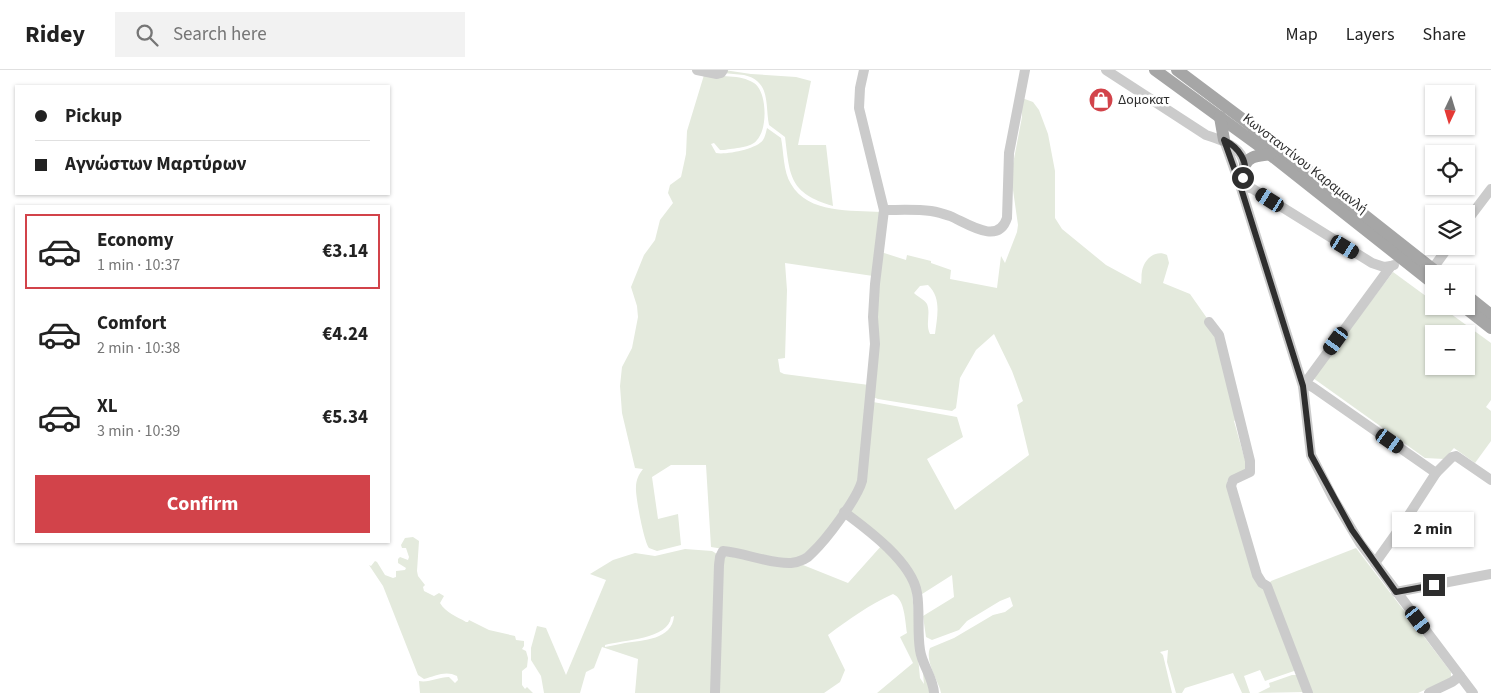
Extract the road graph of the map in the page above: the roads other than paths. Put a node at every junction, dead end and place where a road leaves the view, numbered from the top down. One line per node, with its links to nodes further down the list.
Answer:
1 (697, 70): 2 (street)
2 (723, 70)
3 (864, 70): 14 (street)
4 (1025, 70): 14 (street)
5 (1106, 70): 9 (street)
6 (1155, 70): 8 (main road, Κωνσταντίνου Καραμανλή)
7 (1177, 70): 18 (main road, Κωνσταντίνου Καραμανλή)
8 (1220, 117): 9 (main road); 10 (main road, Κωνσταντίνου Καραμανλή)
9 (1224, 140): 11 (street); 12 (street)
10 (1270, 154): 11 (main road); 16 (main road, Κωνσταντίνου Καραμανλή)
11 (1245, 165): 12 (street)
12 (1240, 185): 17 (street); 25 (street)
13 (1491, 189): 15 (street)
14 (884, 210): 28 (street)
15 (1475, 210)
16 (1404, 260): 17 (street); 19 (main road, Κωνσταντίνου Καραμανλή)
17 (1391, 266): 25 (street)
18 (1425, 269)
19 (1425, 272)
20 (1475, 302): 22 (main road)
21 (1474, 315): 24 (main road)
22 (1491, 315)
23 (1209, 322): 35 (street)
24 (1491, 328)
25 (1303, 386): 26 (street); 29 (street)
26 (1436, 473): 27 (street); 29 (street)
27 (1491, 480)
28 (844, 512): 33 (street); 34 (street)
29 (1375, 563): 31 (street)
30 (1491, 574): 31 (street)
31 (1396, 592): 32 (street)
32 (1460, 676): 36 (street); 37 (street)
33 (715, 693)
34 (934, 693)
35 (1308, 693)
36 (1429, 693)
37 (1473, 693)

